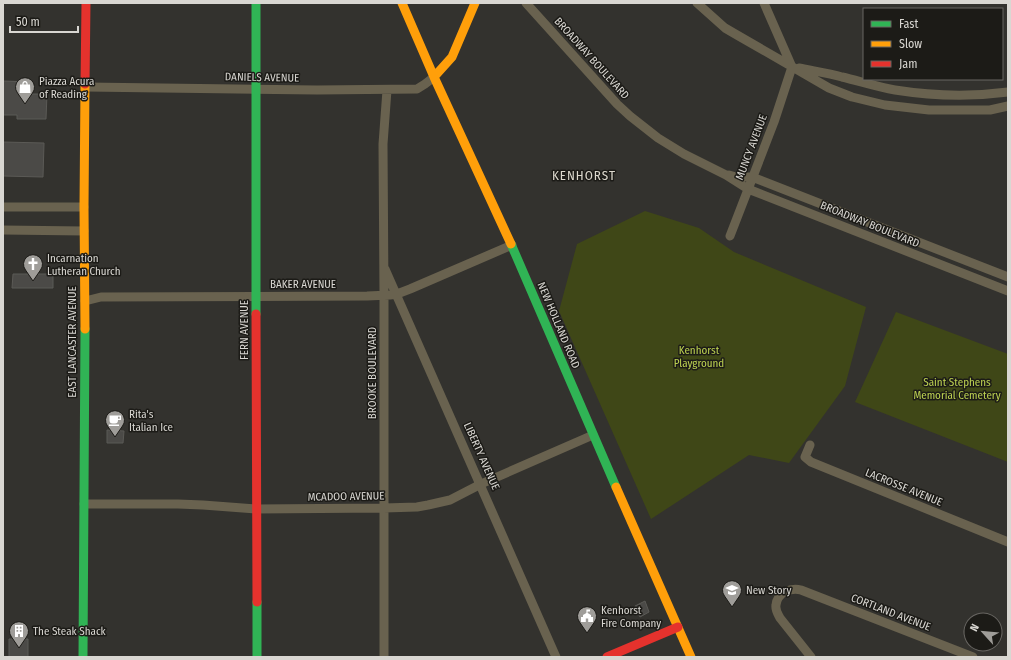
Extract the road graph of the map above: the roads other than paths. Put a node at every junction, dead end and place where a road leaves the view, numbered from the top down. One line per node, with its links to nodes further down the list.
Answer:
1 (86, 3): 10 (main road, EAST LANCASTER AVENUE)
2 (256, 3): 11 (main road, FERN AVENUE)
3 (402, 3): 9 (main road, NEW HOLLAND ROAD)
4 (475, 3): 9 (main road)
5 (526, 3): 15 (street, BROADWAY BOULEVARD)
6 (697, 3): 8 (street)
7 (764, 3): 8 (street)
8 (792, 67): 13 (street); 14 (street); 16 (street, MUNCY AVENUE)
9 (434, 77): 12 (street, DANIELS AVENUE); 23 (main road, NEW HOLLAND ROAD)
10 (86, 87): 11 (street, DANIELS AVENUE); 19 (main road, EAST LANCASTER AVENUE)
11 (256, 89): 12 (street, DANIELS AVENUE); 29 (main road, FERN AVENUE)
12 (387, 90): 24 (street, BROOKE BOULEVARD)
13 (1008, 92)
14 (1008, 106)
15 (726, 175): 16 (street, BROADWAY BOULEVARD); 17 (street, BROADWAY BOULEVARD)
16 (752, 177): 17 (street, MUNCY AVENUE); 25 (street, BROADWAY BOULEVARD)
17 (748, 188): 22 (street, MUNCY AVENUE); 26 (street, BROADWAY BOULEVARD)
18 (3, 207): 19 (street)
19 (84, 207): 21 (main road, EAST LANCASTER AVENUE)
20 (3, 230): 21 (street)
21 (84, 231): 30 (main road, EAST LANCASTER AVENUE)
22 (730, 236)
23 (512, 245): 27 (street, BAKER AVENUE); 31 (main road, NEW HOLLAND ROAD)
24 (384, 266): 27 (street, LIBERTY AVENUE); 28 (street, BROOKE BOULEVARD)
25 (1008, 277)
26 (1008, 291)
27 (397, 294): 28 (street, BAKER AVENUE); 33 (street, LIBERTY AVENUE)
28 (384, 295): 29 (street, BAKER AVENUE); 35 (street, BROOKE BOULEVARD)
29 (256, 296): 30 (street, BAKER AVENUE); 36 (main road, FERN AVENUE)
30 (85, 301): 34 (main road, EAST LANCASTER AVENUE)
31 (593, 436): 33 (street, MCADOO AVENUE); 38 (main road, NEW HOLLAND ROAD)
32 (810, 445): 37 (street, LACROSSE AVENUE)
33 (481, 484): 35 (street, MCADOO AVENUE); 43 (street, LIBERTY AVENUE)
34 (84, 504): 36 (street, MCADOO AVENUE); 40 (main road, EAST LANCASTER AVENUE)
35 (384, 508): 36 (street, MCADOO AVENUE); 42 (street, BROOKE BOULEVARD)
36 (256, 509): 41 (main road, FERN AVENUE)
37 (1008, 542)
38 (678, 626): 44 (main road); 45 (main road, NEW HOLLAND ROAD)
39 (959, 651): 46 (street, CORTLAND AVENUE); 47 (street); 48 (street, CORTLAND AVENUE)
40 (83, 657)
41 (257, 657)
42 (384, 657)
43 (556, 657)
44 (607, 657)
45 (691, 657)
46 (811, 657)
47 (951, 657)
48 (973, 657)

